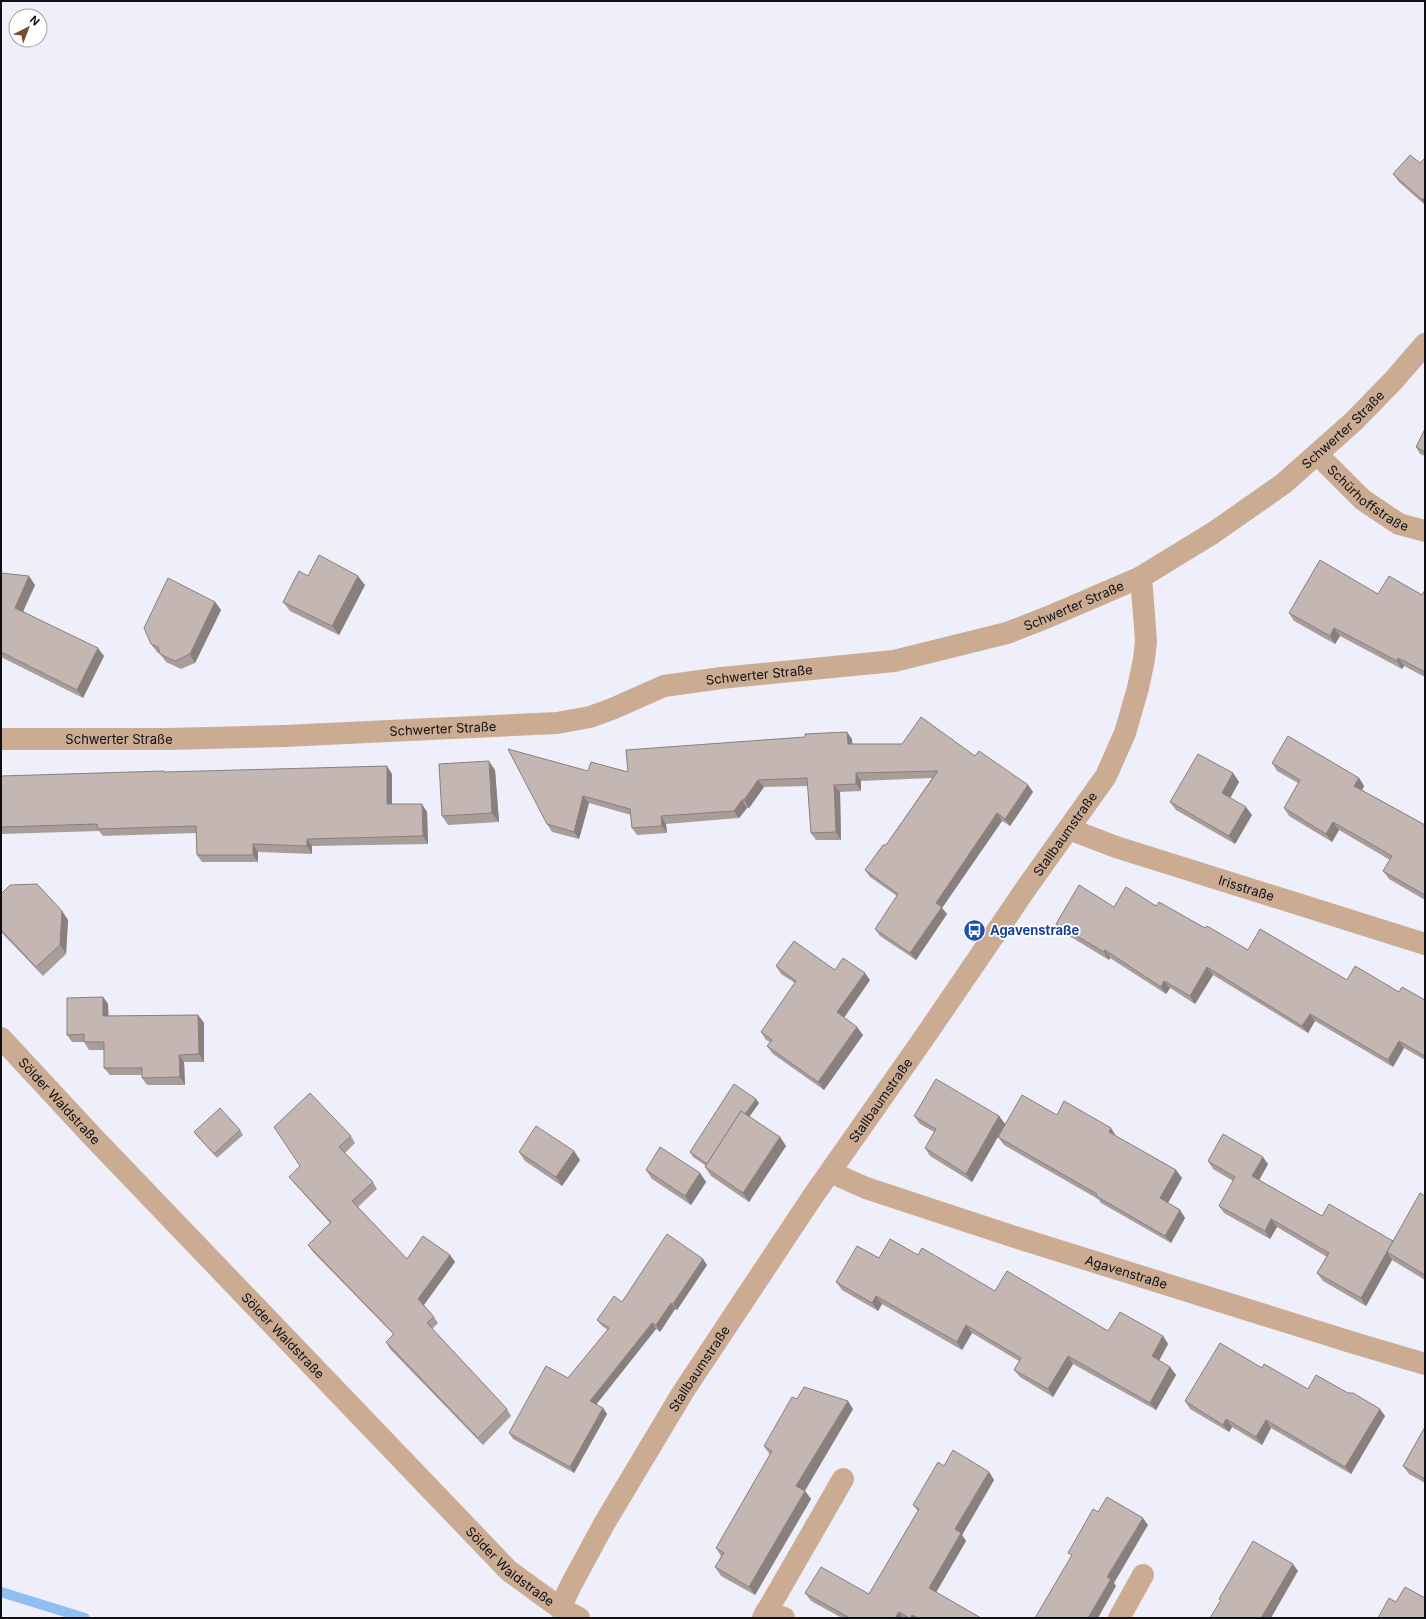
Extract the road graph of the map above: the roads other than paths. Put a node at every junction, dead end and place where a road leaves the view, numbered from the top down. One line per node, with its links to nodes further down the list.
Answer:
1 (1425, 344): 2 (street, Schwerter Straße)
2 (1317, 454): 3 (street, Schürhoffstraße); 4 (street, Schwerter Straße)
3 (1425, 531)
4 (1141, 577): 5 (street, Schwerter Straße); 6 (street, Stallbaumstraße)
5 (1, 739)
6 (1068, 829): 7 (street, Irisstraße); 9 (street, Stallbaumstraße)
7 (1425, 944)
8 (1, 1038): 13 (street, Sölder Waldstraße)
9 (830, 1172): 10 (street, Agavenstraße); 13 (street, Stallbaumstraße)
10 (1425, 1364)
11 (843, 1479): 14 (street)
12 (1143, 1575): 16 (street)
13 (560, 1608): 15 (street, Sölder Waldstraße)
14 (771, 1616)
15 (579, 1618)
16 (1119, 1618)

